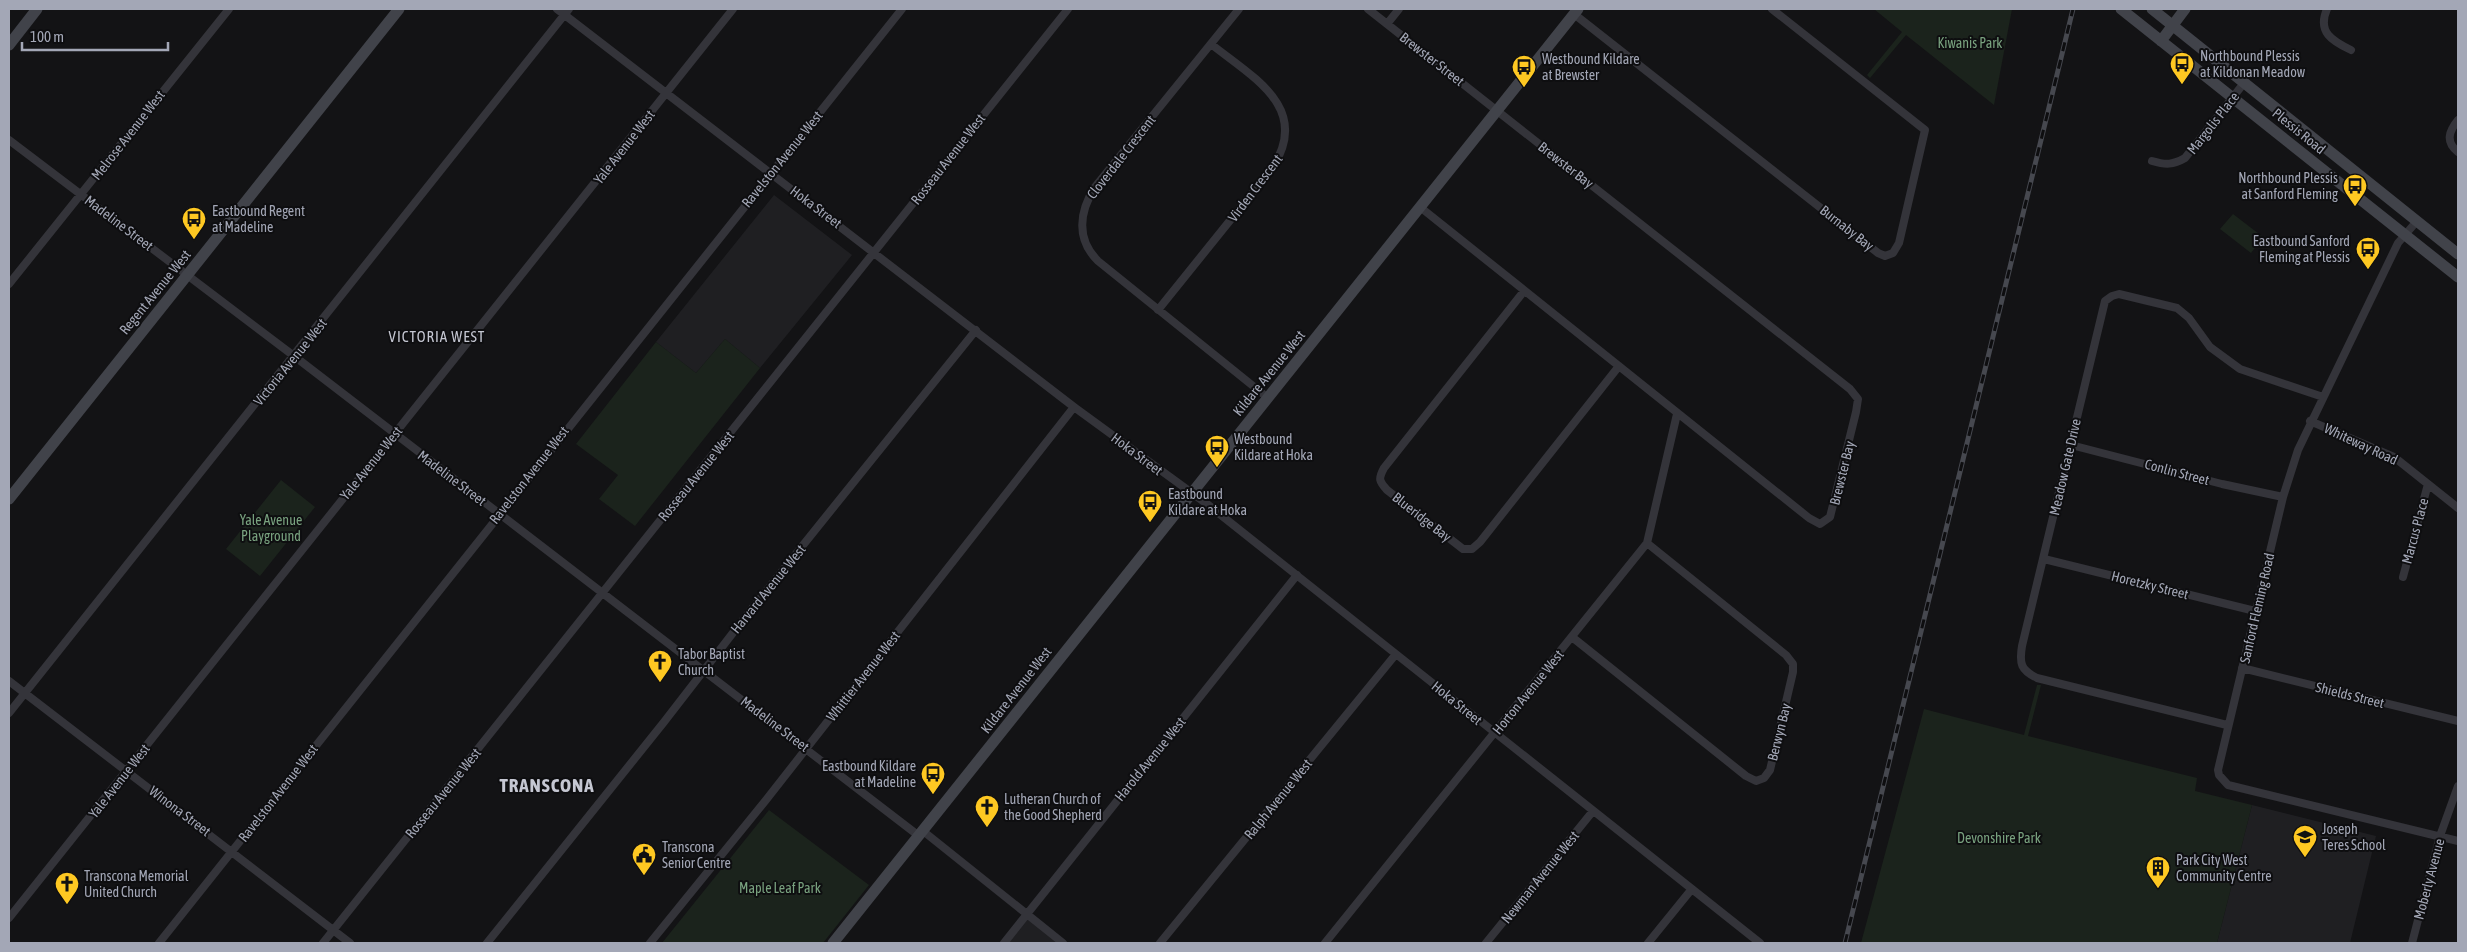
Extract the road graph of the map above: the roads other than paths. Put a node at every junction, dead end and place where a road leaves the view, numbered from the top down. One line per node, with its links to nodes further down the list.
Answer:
1 (37, 9): 22 (main road)
2 (229, 9): 33 (street, Melrose Avenue West)
3 (399, 9): 39 (main road, Regent Avenue West)
4 (557, 9): 17 (street, Hoka Street)
5 (733, 9): 25 (street, Yale Avenue West)
6 (902, 9): 32 (street, Ravelston Avenue West)
7 (1068, 9): 37 (street, Rosseau Avenue West)
8 (1239, 9): 21 (street, Cloverdale Crescent)
9 (1368, 9): 18 (street, Brewster Street)
10 (1399, 9): 18 (street)
11 (1772, 9): 16 (street, Burnaby Bay)
12 (2121, 9): 20 (main road, Plessis Road)
13 (2152, 9): 19 (main road, Plessis Road)
14 (2186, 9): 19 (main road)
15 (2327, 9): 23 (street)
16 (1576, 11): 27 (main road, Kildare Avenue West)
17 (567, 12): 25 (street, Hoka Street); 45 (street, Victoria Avenue West)
18 (1387, 24): 27 (street, Brewster Street)
19 (2173, 26): 20 (main road); 24 (main road, Plessis Road)
20 (2161, 41): 26 (main road, Plessis Road)
21 (1211, 44): 43 (street, Virden Crescent); 43 (street, Cloverdale Crescent)
22 (9, 45)
23 (2351, 50)
24 (2244, 83): 26 (street, Margolis Place); 35 (main road, Plessis Road)
25 (667, 93): 32 (street, Hoka Street); 52 (street, Yale Avenue West)
26 (2233, 98): 31 (street, Margolis Place); 36 (main road, Plessis Road)
27 (1496, 110): 34 (main road, Kildare Avenue West); 50 (street, Brewster Bay)
28 (2458, 120): 30 (street)
29 (9, 140): 33 (street, Madeline Street)
30 (2458, 152)
31 (2152, 161)
32 (771, 173): 37 (street, Hoka Street); 59 (street, Ravelston Avenue West)
33 (81, 194): 39 (street, Madeline Street); 41 (street, Melrose Avenue West)
34 (1420, 207): 42 (street, Brewster Bay); 48 (main road, Kildare Avenue West)
35 (2417, 221): 36 (street, Sanford Fleming Road); 38 (main road, Plessis Road)
36 (2405, 234): 40 (main road, Plessis Road); 47 (street, Sanford Fleming Road)
37 (874, 252): 44 (street, Hoka Street); 64 (street, Rosseau Avenue West)
38 (2458, 254)
39 (188, 275): 45 (street, Madeline Street); 57 (main road, Regent Avenue West)
40 (2458, 277)
41 (9, 284)
42 (1524, 291): 46 (street, Brewster Bay); 46 (street, Blueridge Bay)
43 (1158, 310): 48 (street, Cloverdale Crescent)
44 (976, 330): 49 (street, Hoka Street); 69 (street, Harvard Avenue West)
45 (294, 356): 52 (street, Madeline Street); 71 (street, Victoria Avenue West)
46 (1619, 366): 50 (street, Brewster Bay)
47 (2323, 397): 51 (street, Sanford Fleming Road); 53 (street, Meadow Gate Drive)
48 (1268, 398): 55 (main road, Kildare Avenue West)
49 (1074, 407): 55 (street, Hoka Street); 76 (street, Whittier Avenue West)
50 (1677, 414): 60 (street, Horton Avenue West)
51 (2310, 421): 54 (street, Whiteway Road); 56 (street, Sanford Fleming Road)
52 (395, 434): 59 (street, Madeline Street); 77 (street, Yale Avenue West)
53 (2070, 445): 56 (street, Conlin Street); 61 (street, Meadow Gate Drive)
54 (2428, 484): 58 (street, Whiteway Road); 63 (street, Marcus Place)
55 (1191, 494): 62 (street, Hoka Street); 80 (main road, Kildare Avenue West)
56 (2283, 497): 65 (street, Sanford Fleming Road)
57 (9, 499)
58 (2458, 508)
59 (499, 514): 64 (street, Madeline Street); 83 (street, Ravelston Avenue West)
60 (1647, 543): 66 (street, Horton Avenue West); 66 (street, Berwyn Bay)
61 (2044, 559): 65 (street, Horetzky Street); 74 (street, Meadow Gate Drive)
62 (1297, 575): 67 (street, Hoka Street); 85 (street, Harold Avenue West)
63 (2402, 577)
64 (603, 593): 69 (street, Madeline Street); 87 (street, Rosseau Avenue West)
65 (2255, 611): 68 (street, Sanford Fleming Road)
66 (1572, 637): 75 (street, Horton Avenue West)
67 (1396, 654): 75 (street, Hoka Street); 96 (street, Ralph Avenue West)
68 (2242, 668): 73 (street, Shields Street); 74 (street, Sanford Fleming Road)
69 (704, 671): 76 (street, Madeline Street); 91 (street, Harvard Avenue West)
70 (9, 680): 71 (street, Winona Street)
71 (25, 693): 72 (street, Victoria Avenue West); 77 (street, Winona Street)
72 (9, 713)
73 (2458, 721)
74 (2228, 725): 81 (street, Sanford Fleming Road)
75 (1494, 733): 79 (street, Hoka Street); 97 (street, Horton Avenue West)
76 (807, 748): 80 (street, Madeline Street); 92 (street, Whittier Avenue West)
77 (127, 770): 83 (street, Winona Street); 86 (street, Yale Avenue West)
78 (2458, 786): 81 (street, Moberly Avenue)
79 (1593, 812): 84 (street, Hoka Street); 98 (street, Newman Avenue West)
80 (921, 834): 85 (street, Madeline Street); 93 (main road, Kildare Avenue West)
81 (2440, 836): 82 (street, Sanford Fleming Road); 101 (street, Moberly Avenue)
82 (2458, 841)
83 (232, 851): 87 (street, Winona Street); 88 (street, Ravelston Avenue West)
84 (1691, 890): 99 (street); 100 (street, Hoka Street)
85 (1027, 914): 94 (street, Harold Avenue West); 95 (street, Madeline Street)
86 (9, 918)
87 (334, 930): 89 (street, Rosseau Avenue West); 90 (street, Winona Street)
88 (159, 943)
89 (323, 943)
90 (350, 943)
91 (487, 943)
92 (650, 943)
93 (833, 943)
94 (1004, 943)
95 (1063, 943)
96 (1160, 943)
97 (1325, 943)
98 (1486, 943)
99 (1648, 943)
100 (1760, 943)
101 (2412, 943)

